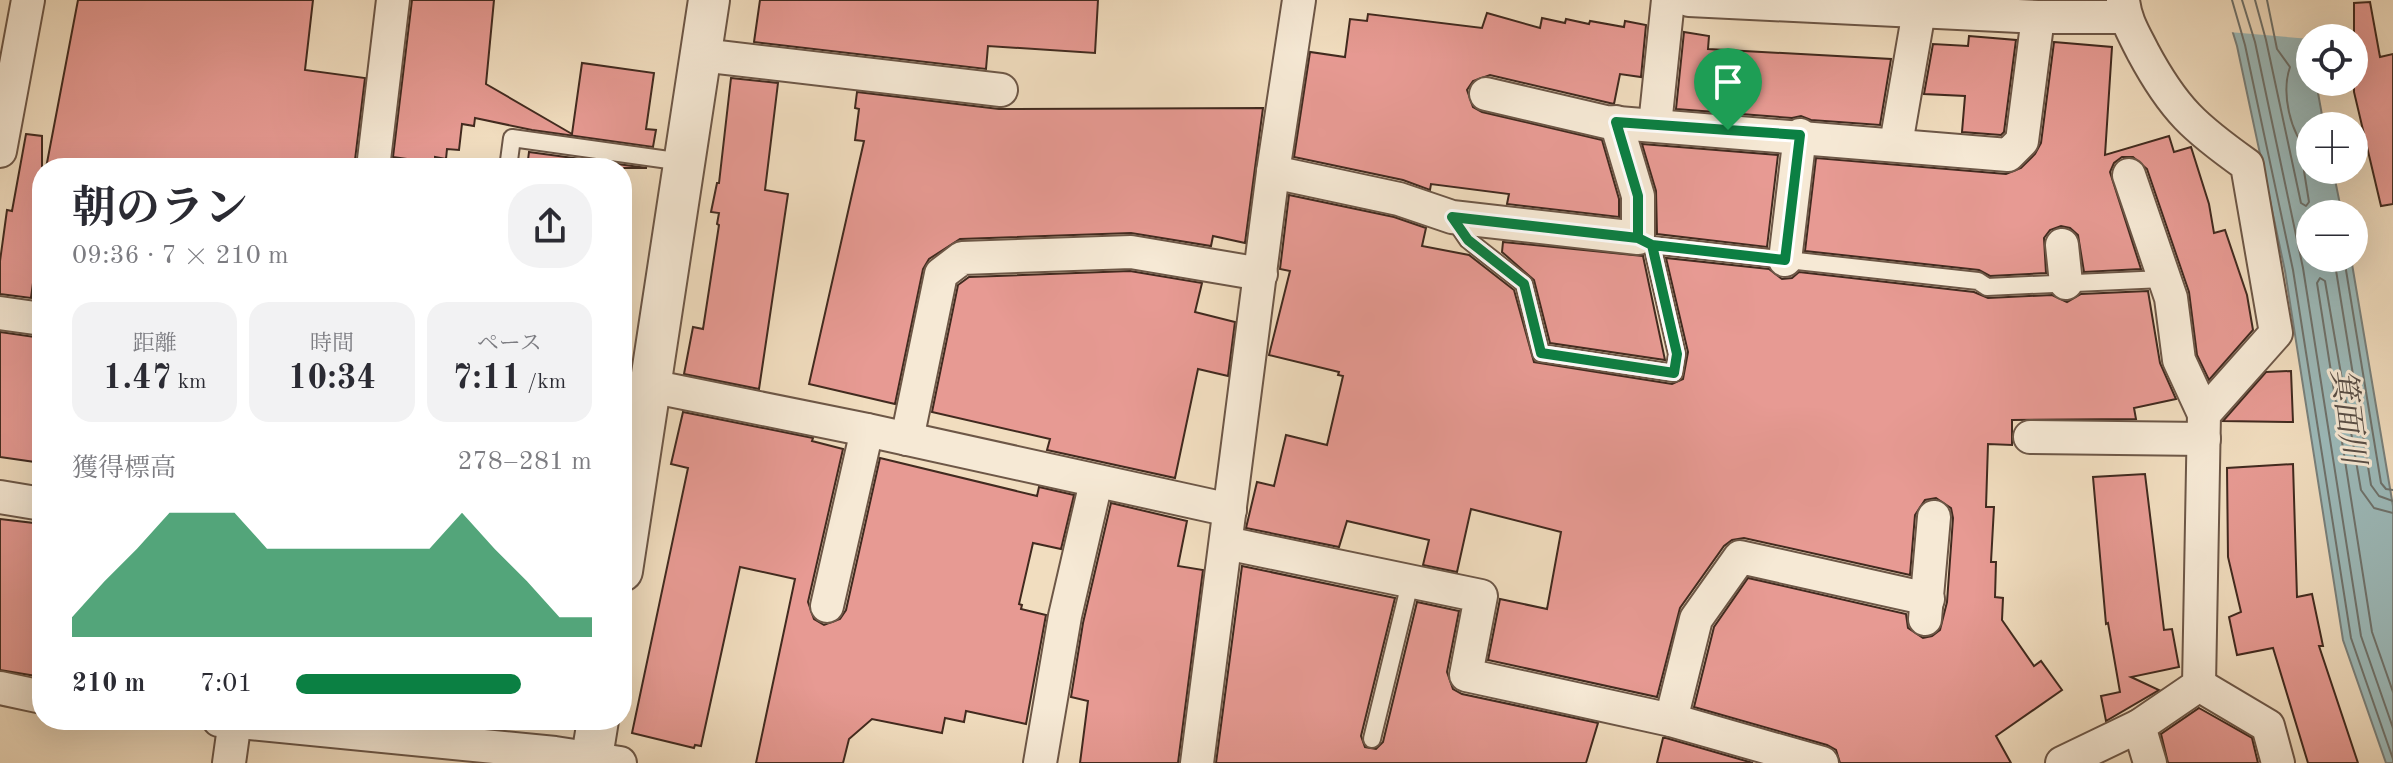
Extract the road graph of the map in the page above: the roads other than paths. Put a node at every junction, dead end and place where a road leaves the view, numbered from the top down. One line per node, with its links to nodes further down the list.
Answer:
1 (28, 0): 13 (street)
2 (393, 0): 19 (street)
3 (709, 0): 10 (street)
4 (1299, 0): 22 (street)
5 (1668, 0): 15 (street)
6 (1689, 0): 8 (street)
7 (2124, 8): 9 (street); 34 (street)
8 (1919, 11): 9 (street); 17 (street)
9 (2038, 17): 17 (street)
10 (701, 55): 11 (street); 21 (street)
11 (1001, 90)
12 (1486, 94): 14 (street)
13 (3, 118): 18 (street)
14 (1616, 122): 15 (street); 25 (street)
15 (1655, 125): 16 (street)
16 (1800, 135): 17 (street); 27 (street)
17 (1896, 144)
18 (0, 151)
19 (374, 158)
20 (509, 158): 21 (lane)
21 (684, 162): 33 (street)
22 (1273, 172): 24 (street); 28 (street)
23 (2129, 175): 29 (street)
24 (1452, 217): 25 (street); 25 (lane)
25 (1645, 242): 27 (lane)
26 (2062, 245): 30 (street)
27 (1785, 260): 30 (lane)
28 (1261, 274): 37 (street); 42 (street)
29 (2163, 279): 30 (lane); 34 (street)
30 (2066, 283)
31 (0, 313): 32 (street)
32 (32, 318)
33 (650, 386): 35 (street); 41 (street)
34 (2204, 426): 36 (street); 47 (street)
35 (867, 430): 37 (street); 46 (street)
36 (2030, 437)
37 (907, 439): 38 (street)
38 (1096, 482): 42 (street); 58 (street)
39 (0, 497): 40 (street)
40 (32, 502)
41 (632, 505)
42 (1230, 510): 44 (street)
43 (1934, 517): 50 (street)
44 (1226, 543): 45 (street); 59 (street)
45 (1411, 579): 50 (street); 55 (lane)
46 (827, 606)
47 (2199, 685): 51 (street); 63 (street)
48 (0, 688): 49 (street)
49 (32, 695)
50 (1671, 720): 60 (street)
51 (2139, 726): 61 (street); 62 (street)
52 (230, 730): 57 (street)
53 (421, 730): 54 (street)
54 (461, 732): 56 (street)
55 (1372, 739)
56 (600, 751)
57 (229, 763)
58 (1040, 763)
59 (1197, 763)
60 (1822, 763)
61 (2062, 763)
62 (2150, 763)
63 (2278, 763)

